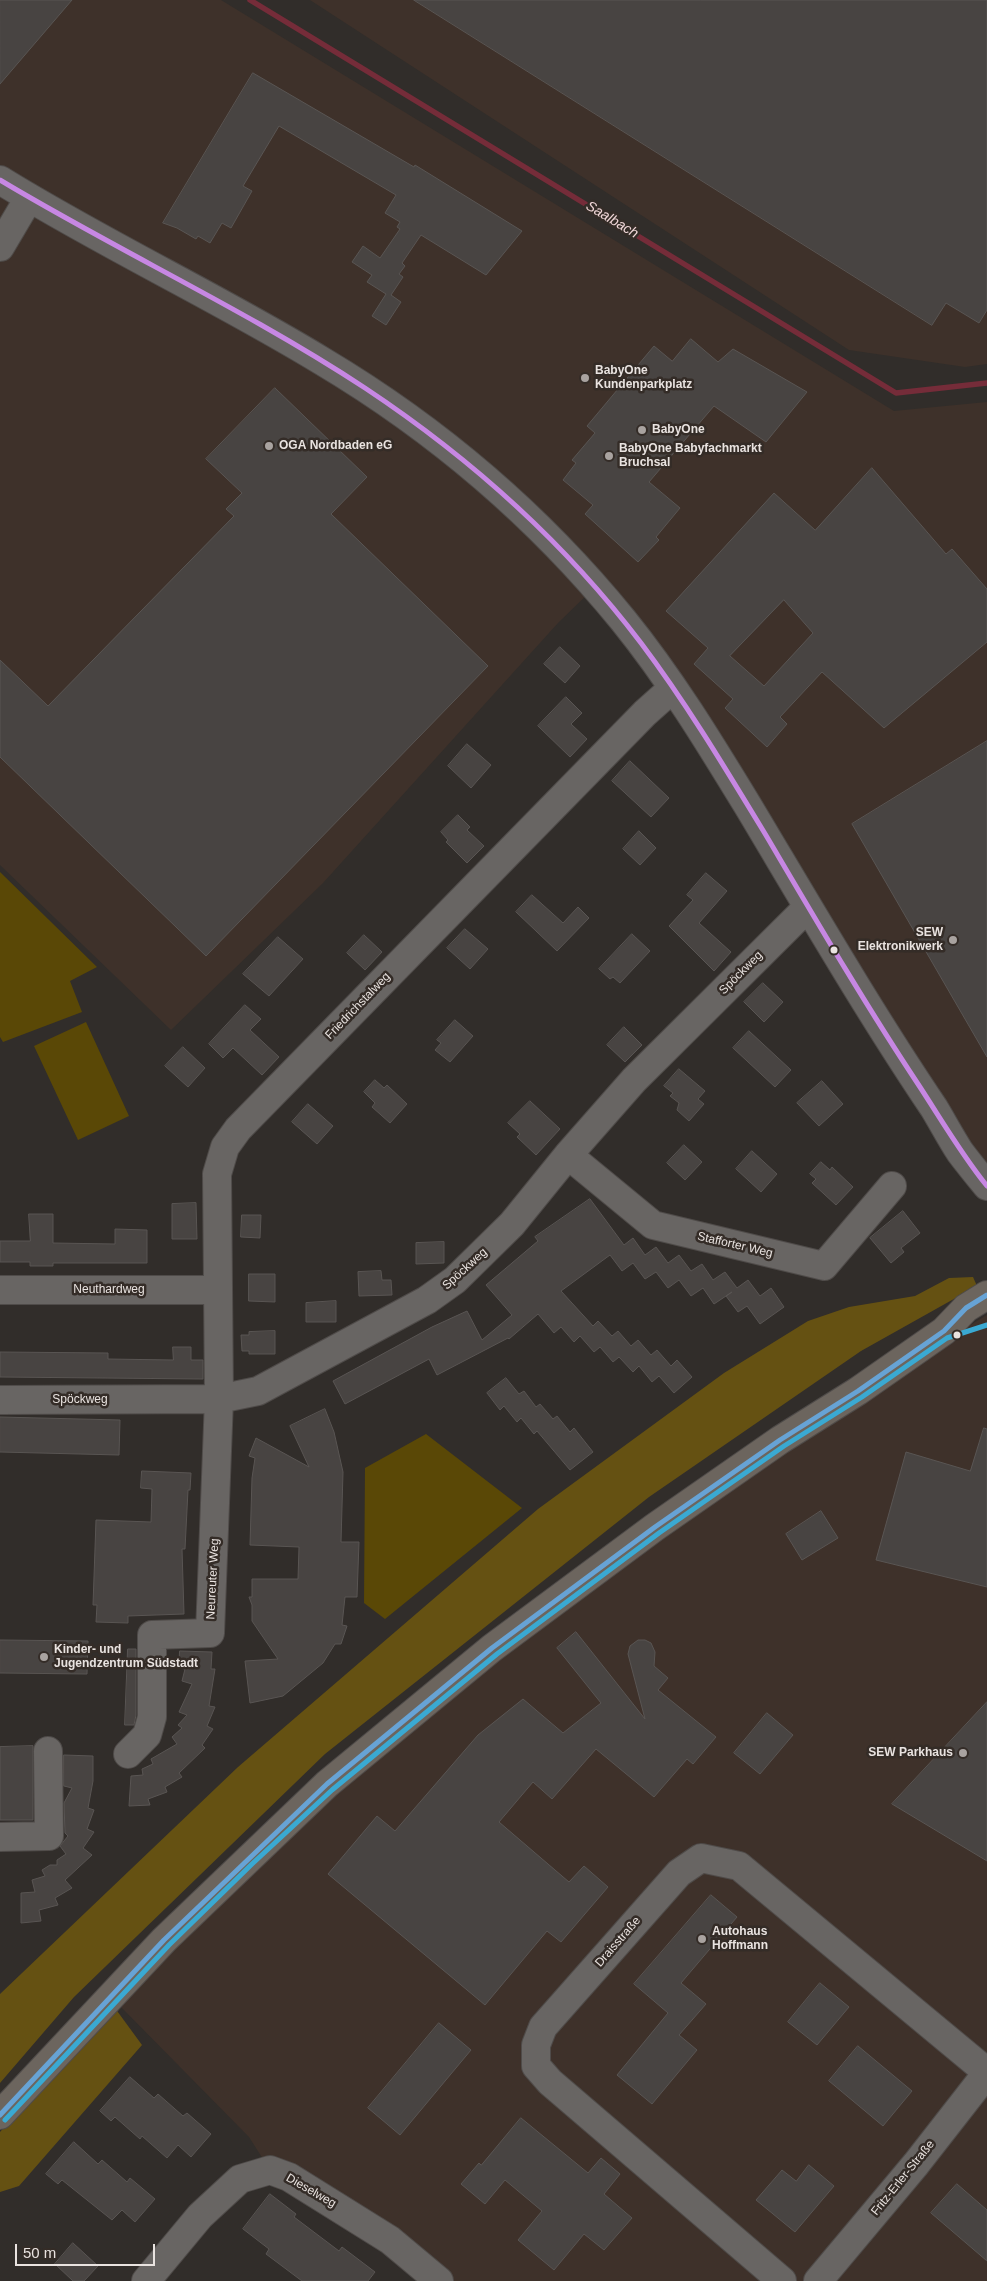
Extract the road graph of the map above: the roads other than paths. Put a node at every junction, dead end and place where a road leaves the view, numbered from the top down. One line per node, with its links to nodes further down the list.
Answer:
1 (0, 180): 2 (street)
2 (29, 198): 3 (street); 4 (street)
3 (0, 247)
4 (673, 688): 5 (street); 10 (street, Friedrichstalweg)
5 (808, 906): 6 (street, Spöckweg); 8 (street)
6 (568, 1155): 7 (street, Stafforter Weg); 14 (street, Spöckweg)
7 (892, 1186)
8 (987, 1186)
9 (0, 1290): 10 (street, Neuthardweg)
10 (218, 1290): 14 (street, Friedrichstalweg)
11 (987, 1295): 13 (main road)
12 (987, 1318): 13 (main road)
13 (944, 1331): 20 (main road)
14 (219, 1399): 15 (street, Spöckweg); 17 (street, Neureuter Weg)
15 (0, 1400)
16 (48, 1751): 18 (street)
17 (128, 1754)
18 (0, 1837)
19 (987, 2073): 23 (street, Draisstraße); 24 (street, Fritz-Erler-Straße)
20 (0, 2114)
21 (146, 2281): 22 (street, Dieselweg)
22 (439, 2281)
23 (782, 2281)
24 (818, 2281)

